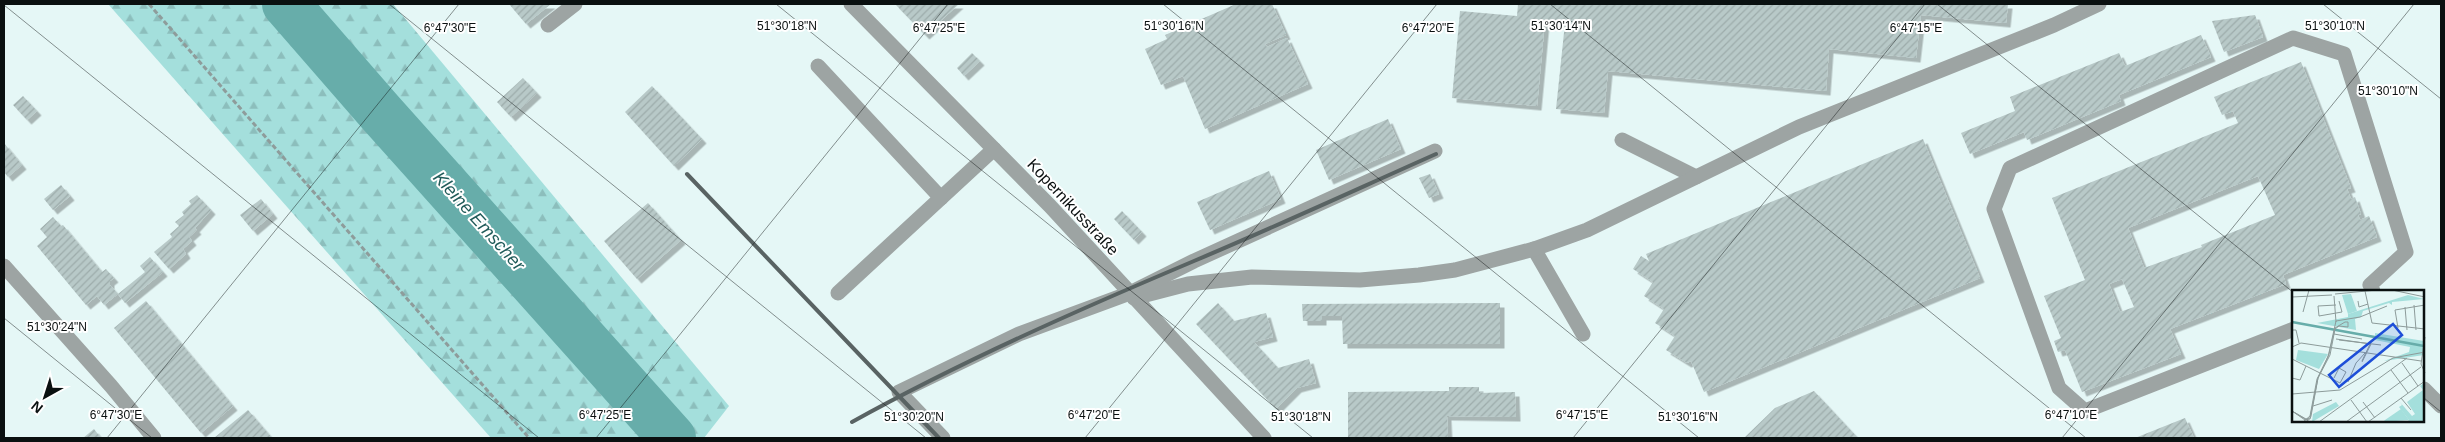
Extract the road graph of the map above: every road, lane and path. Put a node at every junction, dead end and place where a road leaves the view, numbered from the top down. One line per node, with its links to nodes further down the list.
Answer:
1 (149, 4): 22 (path)
2 (575, 4): 5 (street)
3 (852, 4): 8 (street, Kopernikusstraße)
4 (2099, 4): 10 (street)
5 (548, 25)
6 (818, 66): 11 (street)
7 (1622, 140): 10 (street)
8 (994, 149): 11 (street); 16 (street, Kopernikusstraße)
9 (1435, 151): 16 (street)
10 (1696, 177): 12 (street)
11 (941, 198): 15 (street)
12 (1534, 249): 16 (street); 18 (street)
13 (4, 266): 21 (street)
14 (2372, 290): 17 (street)
15 (838, 293)
16 (1132, 295): 23 (street); 24 (street, Kopernikusstraße)
17 (2292, 330)
18 (1583, 334)
19 (2425, 390): 20 (street)
20 (2441, 406)
21 (154, 438)
22 (529, 438)
23 (943, 438)
24 (1264, 438)

